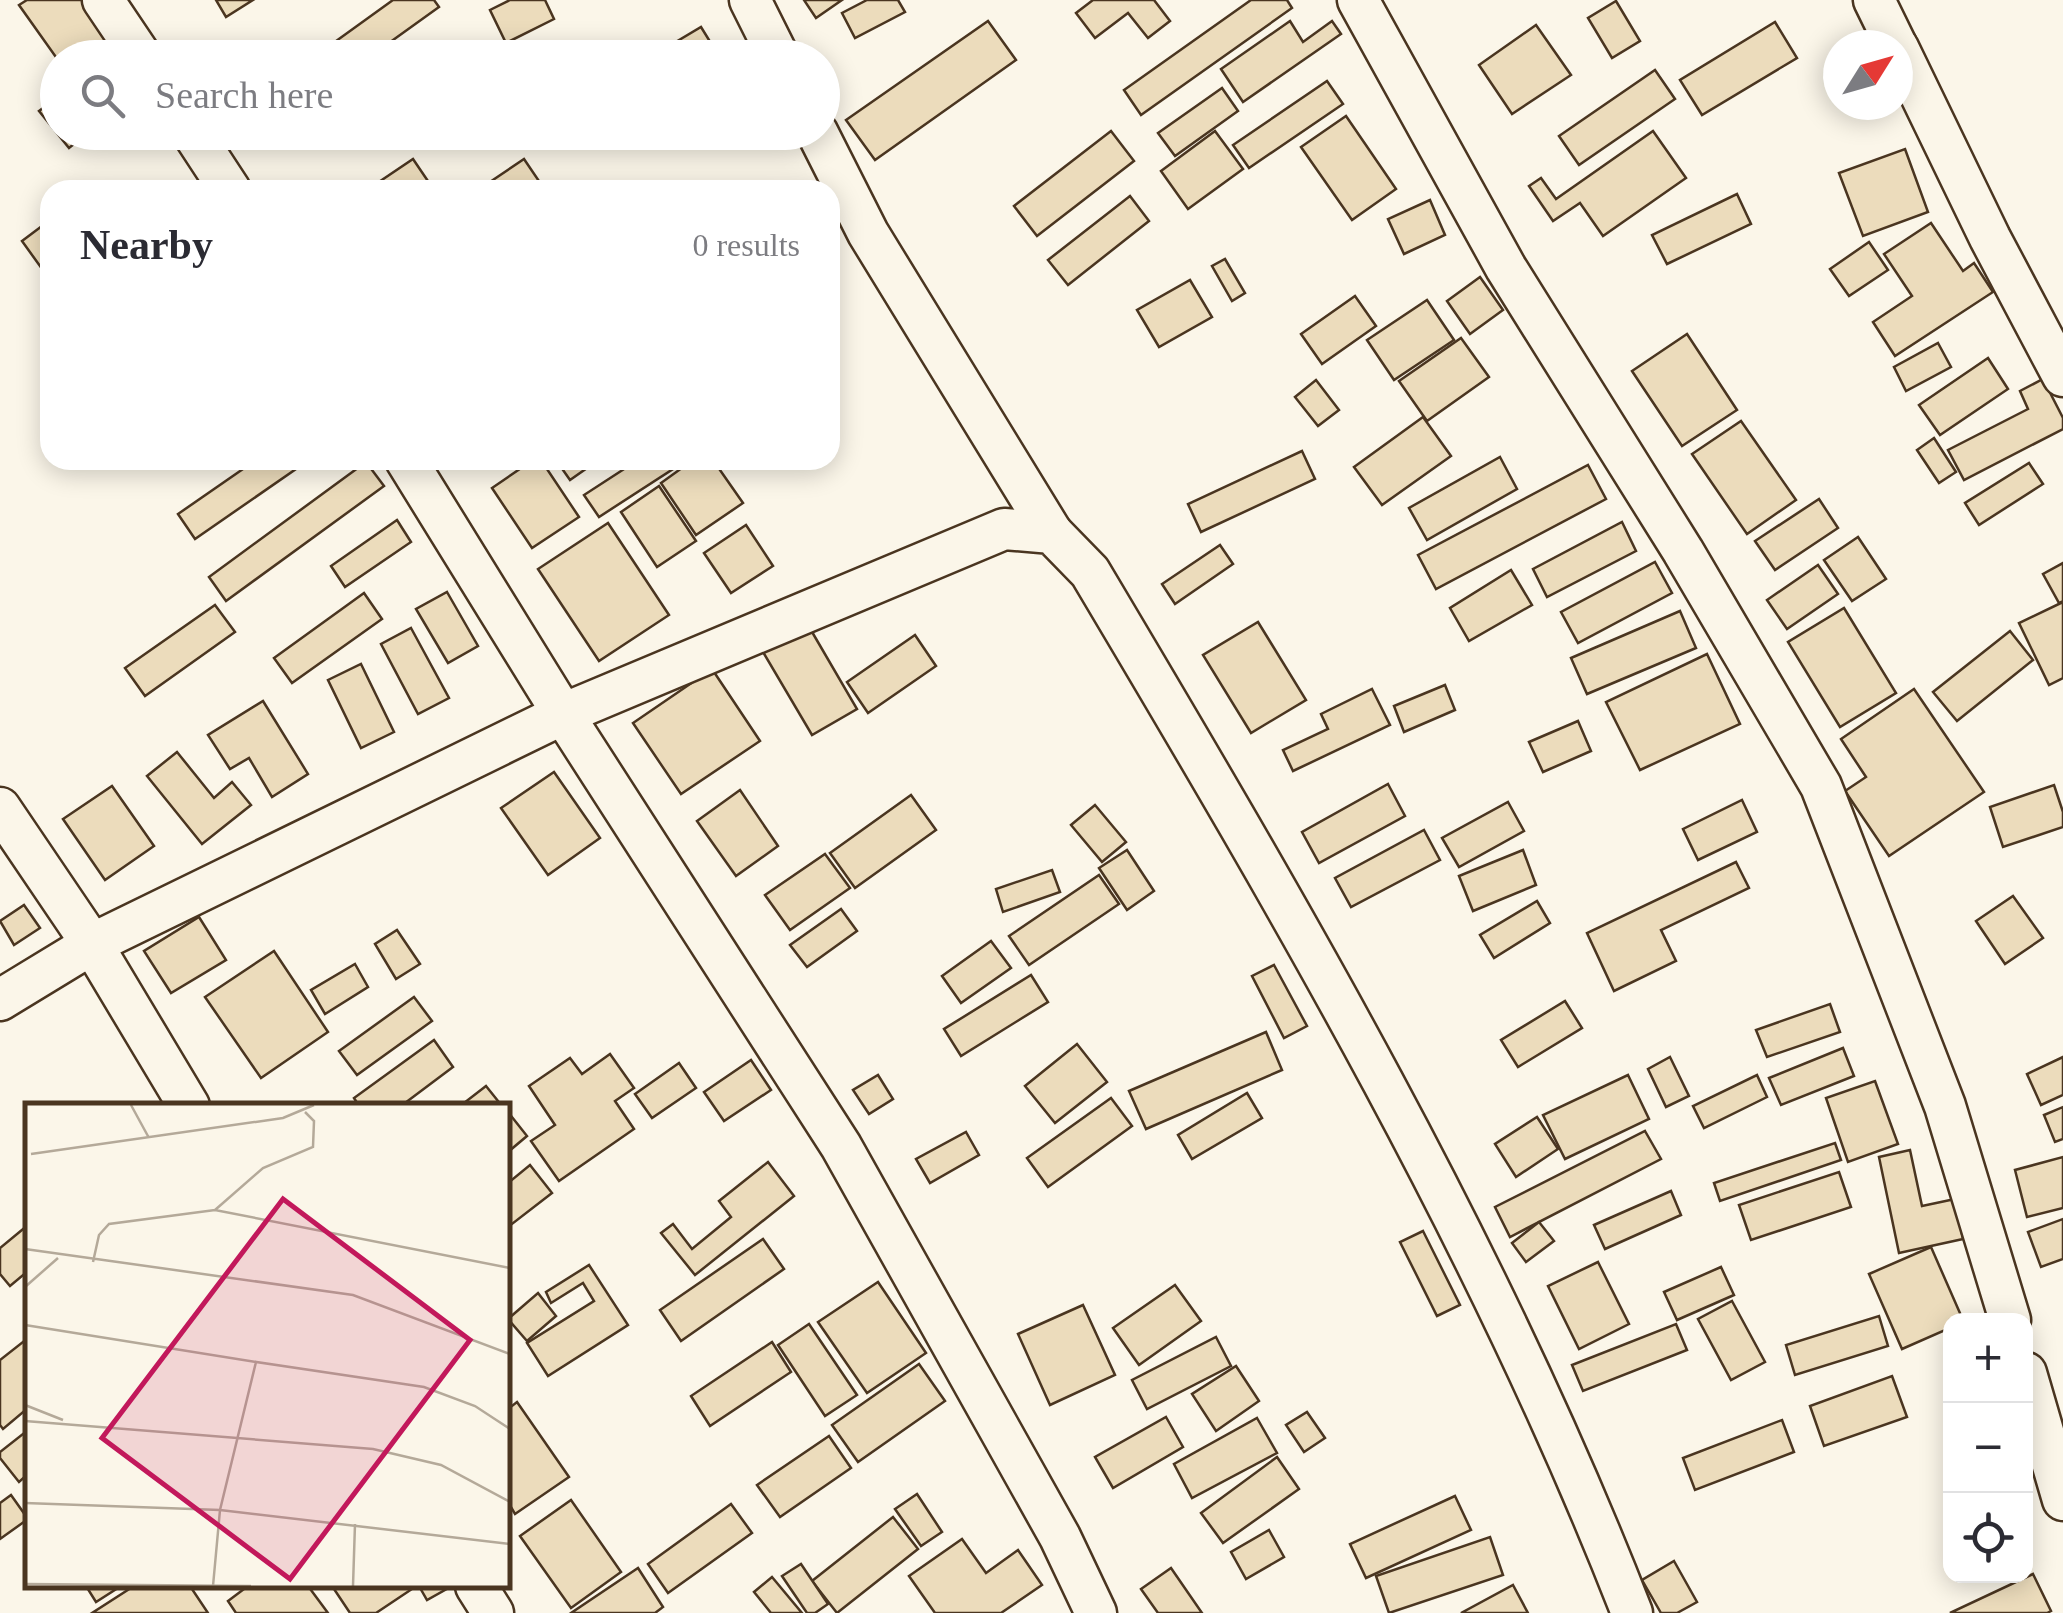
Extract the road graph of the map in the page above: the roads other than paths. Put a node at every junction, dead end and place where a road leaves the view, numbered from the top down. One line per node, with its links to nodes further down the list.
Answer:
1 (103, 0): 6 (street)
2 (750, 0): 7 (street)
3 (1358, 0): 20 (street)
4 (1874, 0): 5 (street)
5 (1889, 30)
6 (130, 40)
7 (770, 40)
8 (1913, 80): 12 (street)
9 (204, 150): 11 (street)
10 (826, 150): 14 (street)
11 (223, 180)
12 (2063, 376)
13 (412, 470): 15 (street)
14 (1052, 532): 15 (street); 26 (street)
15 (563, 714): 17 (street); 25 (street)
16 (0, 808): 17 (street)
17 (92, 944): 18 (street); 19 (street)
18 (0, 1000)
19 (187, 1103)
20 (2008, 1313)
21 (2033, 1397): 22 (street)
22 (2063, 1500)
23 (477, 1588): 24 (street)
24 (493, 1613)
25 (1096, 1613)
26 (1632, 1613)

